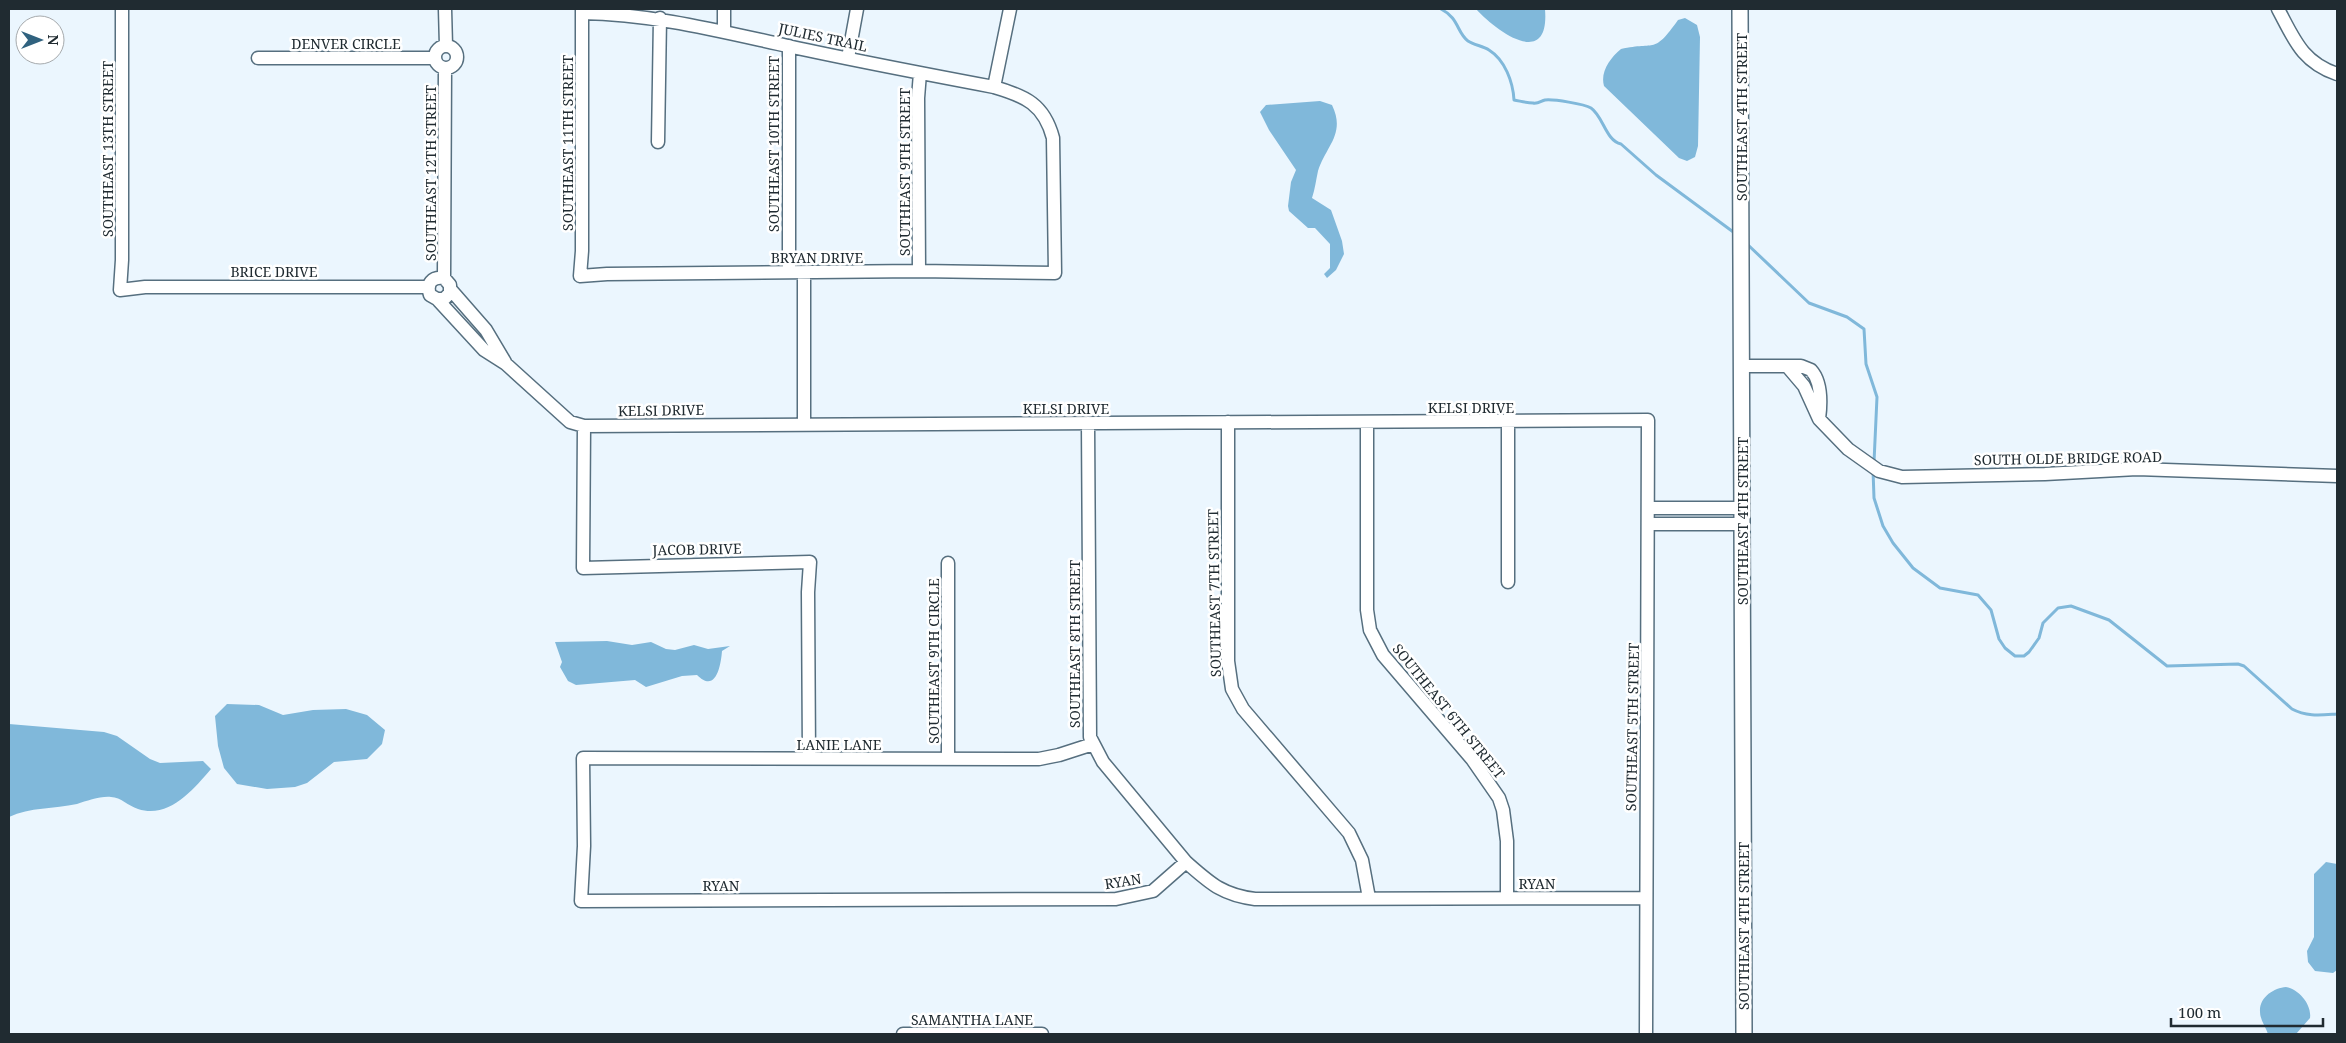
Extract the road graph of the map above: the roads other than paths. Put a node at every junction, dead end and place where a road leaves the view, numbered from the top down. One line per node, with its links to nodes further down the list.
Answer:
1 (122, 9): 28 (street, SOUTHEAST 13TH STREET)
2 (445, 9): 11 (street)
3 (724, 9): 10 (street)
4 (857, 9): 15 (street)
5 (1010, 9): 19 (street)
6 (1740, 9): 32 (main road, SOUTHEAST 4TH STREET)
7 (2278, 9): 18 (street)
8 (582, 11): 9 (street, JULIES TRAIL); 25 (street, SOUTHEAST 11TH STREET)
9 (660, 18): 10 (street, JULIES TRAIL); 20 (street)
10 (724, 31): 12 (street, JULIES TRAIL)
11 (446, 46): 14 (street); 16 (street)
12 (788, 46): 15 (street, JULIES TRAIL); 22 (street, SOUTHEAST 10TH STREET)
13 (258, 58): 14 (street, DENVER CIRCLE)
14 (435, 58): 16 (street)
15 (848, 58): 17 (street, JULIES TRAIL)
16 (445, 68): 26 (street, SOUTHEAST 12TH STREET)
17 (920, 73): 19 (street, JULIES TRAIL); 21 (street, SOUTHEAST 9TH STREET)
18 (2337, 74)
19 (994, 86): 24 (street, JULIES TRAIL)
20 (658, 142)
21 (919, 271): 23 (street, BRYAN DRIVE); 24 (street, BRYAN DRIVE)
22 (789, 272): 23 (street, BRYAN DRIVE); 25 (street, BRYAN DRIVE)
23 (804, 273): 36 (street)
24 (1055, 273)
25 (580, 276)
26 (444, 278): 27 (street); 29 (street)
27 (429, 286): 28 (street, BRICE DRIVE); 30 (street)
28 (120, 290)
29 (451, 290): 30 (street); 31 (street, KELSI DRIVE)
30 (437, 299): 31 (street, KELSI DRIVE)
31 (506, 364): 39 (street, KELSI DRIVE)
32 (1742, 366): 40 (street, SOUTH OLDE BRIDGE ROAD); 42 (main road, SOUTHEAST 4TH STREET)
33 (1648, 420): 35 (street, KELSI DRIVE); 41 (street, SOUTHEAST 5TH STREET)
34 (1228, 422): 37 (street, KELSI DRIVE); 38 (street, KELSI DRIVE); 51 (street, SOUTHEAST 7TH STREET)
35 (1508, 422): 38 (street, KELSI DRIVE); 46 (street)
36 (804, 423): 37 (street, KELSI DRIVE); 39 (street, KELSI DRIVE)
37 (1088, 423): 47 (street, SOUTHEAST 8TH STREET)
38 (1368, 423): 52 (street, SOUTHEAST 6TH STREET)
39 (584, 426): 48 (street, JACOB DRIVE)
40 (2337, 476)
41 (1648, 508): 42 (street); 43 (street, SOUTHEAST 5TH STREET)
42 (1742, 508): 44 (main road, SOUTHEAST 4TH STREET)
43 (1648, 524): 44 (street); 53 (street, SOUTHEAST 5TH STREET)
44 (1742, 524): 58 (main road, SOUTHEAST 4TH STREET)
45 (948, 563): 49 (street, SOUTHEAST 9TH CIRCLE)
46 (1508, 582)
47 (1092, 744): 49 (street, LANIE LANE); 50 (street, SOUTHEAST 8TH STREET)
48 (809, 758): 49 (street, LANIE LANE); 54 (street, LANIE LANE)
49 (948, 759)
50 (1186, 862): 51 (street, RYAN); 54 (street, RYAN)
51 (1369, 898): 52 (street, RYAN)
52 (1506, 898): 53 (street, RYAN)
53 (1646, 898): 57 (street, SOUTHEAST 5TH STREET)
54 (581, 901)
55 (903, 1034): 56 (street, SAMANTHA LANE)
56 (1042, 1034)
57 (1646, 1034)
58 (1744, 1034)

